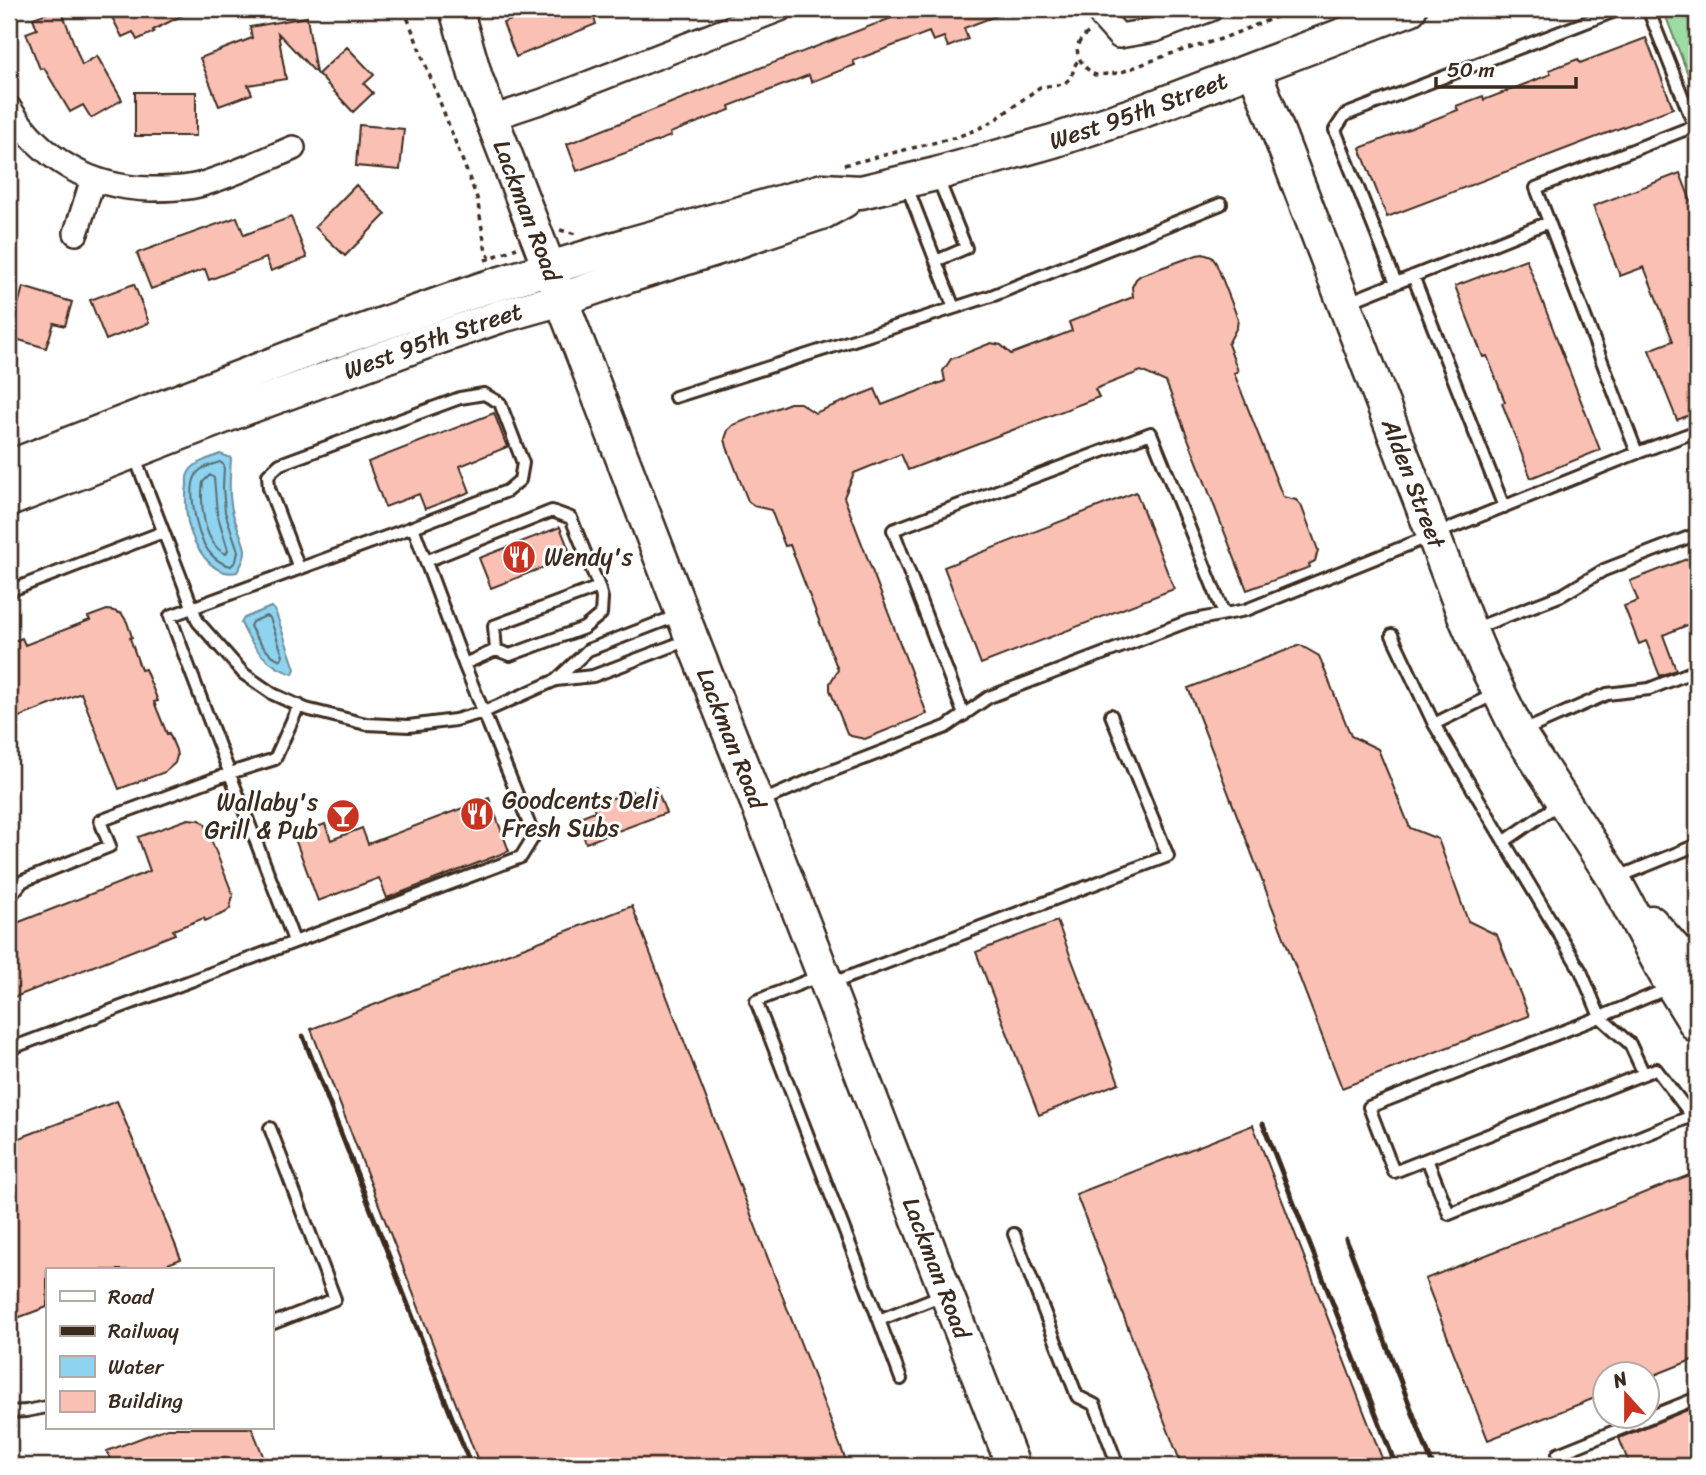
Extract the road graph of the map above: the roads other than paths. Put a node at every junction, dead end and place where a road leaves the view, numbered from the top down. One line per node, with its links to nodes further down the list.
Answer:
1 (456, 9): 10 (main road, Lackman Road)
2 (780, 9): 10 (street)
3 (1098, 9): 4 (street)
4 (1211, 9)
5 (1410, 9): 8 (main road, West 95th Street)
6 (1620, 9): 23 (lane)
7 (1648, 9): 11 (lane)
8 (1254, 69): 13 (main road, West 95th Street); 25 (main road, Alden Street)
9 (9, 108): 14 (street)
10 (492, 118): 21 (main road, Lackman Road)
11 (1696, 129): 18 (lane)
12 (293, 148): 14 (street)
13 (936, 174): 15 (main road, West 95th Street); 20 (lane)
14 (93, 180): 19 (street)
15 (905, 181): 16 (main road, West 95th Street); 20 (lane)
16 (861, 192): 21 (main road, West 95th Street); 24 (main road, West 95th Street)
17 (1221, 204): 26 (lane)
18 (1549, 222): 22 (lane); 30 (lane)
19 (76, 233)
20 (936, 261): 26 (lane)
21 (550, 268): 24 (main road, Lackman Road); 31 (main road, West 95th Street)
22 (1413, 276): 23 (lane); 33 (lane)
23 (1396, 283): 25 (lane)
24 (562, 299): 29 (main road, West 95th Street); 44 (main road, Lackman Road)
25 (1344, 304): 37 (main road, Alden Street)
26 (954, 308): 27 (lane)
27 (675, 397)
28 (1697, 431): 30 (lane)
29 (133, 452): 32 (main road, West 95th Street); 35 (lane)
30 (1637, 453): 33 (lane)
31 (9, 467)
32 (9, 500)
33 (1504, 507): 37 (lane)
34 (413, 527): 38 (lane); 39 (lane); 39 (lane)
35 (163, 533): 41 (lane); 42 (lane)
36 (1697, 534): 45 (lane)
37 (1434, 536): 43 (lane); 45 (main road, Alden Street)
38 (426, 561): 40 (lane); 48 (lane)
39 (299, 568): 42 (lane)
40 (598, 587): 47 (lane); 47 (lane)
41 (9, 591)
42 (194, 608): 52 (lane); 58 (lane)
43 (1224, 614): 54 (lane); 54 (lane)
44 (687, 626): 50 (lane); 50 (lane); 60 (main road, Lackman Road)
45 (1470, 630): 51 (main road, Alden Street)
46 (1392, 635): 56 (lane)
47 (496, 650): 48 (lane)
48 (464, 664): 53 (lane)
49 (1697, 670): 57 (lane)
50 (556, 680): 53 (lane)
51 (1499, 692): 56 (lane); 57 (main road, Alden Street)
52 (299, 705): 53 (lane); 58 (lane)
53 (484, 712): 65 (lane)
54 (964, 715): 60 (lane)
55 (1111, 715): 66 (lane)
56 (1434, 724): 61 (lane)
57 (1519, 733): 59 (main road, Alden Street)
58 (230, 773): 64 (lane); 65 (lane)
59 (1563, 801): 61 (lane); 63 (main road, Alden Street)
60 (757, 803): 66 (main road, Lackman Road)
61 (1505, 841): 68 (lane)
62 (1697, 845): 63 (lane)
63 (1614, 879): 67 (main road, Alden Street)
64 (9, 898)
65 (294, 941): 70 (lane)
66 (825, 980): 76 (main road, Lackman Road); 77 (lane)
67 (1685, 981): 68 (lane); 69 (main road, Alden Street)
68 (1600, 1017): 71 (lane); 74 (lane)
69 (1697, 1026)
70 (9, 1049)
71 (1644, 1074): 72 (lane); 74 (lane)
72 (1695, 1115): 74 (lane)
73 (270, 1128): 78 (lane)
74 (1427, 1158)
75 (1014, 1234): 84 (lane)
76 (947, 1294): 77 (lane); 83 (main road, Lackman Road)
77 (879, 1320): 79 (lane)
78 (273, 1323)
79 (901, 1379)
80 (1697, 1398): 85 (lane)
81 (46, 1407): 82 (lane)
82 (9, 1412)
83 (1013, 1466)
84 (1118, 1466)
85 (1563, 1466)

